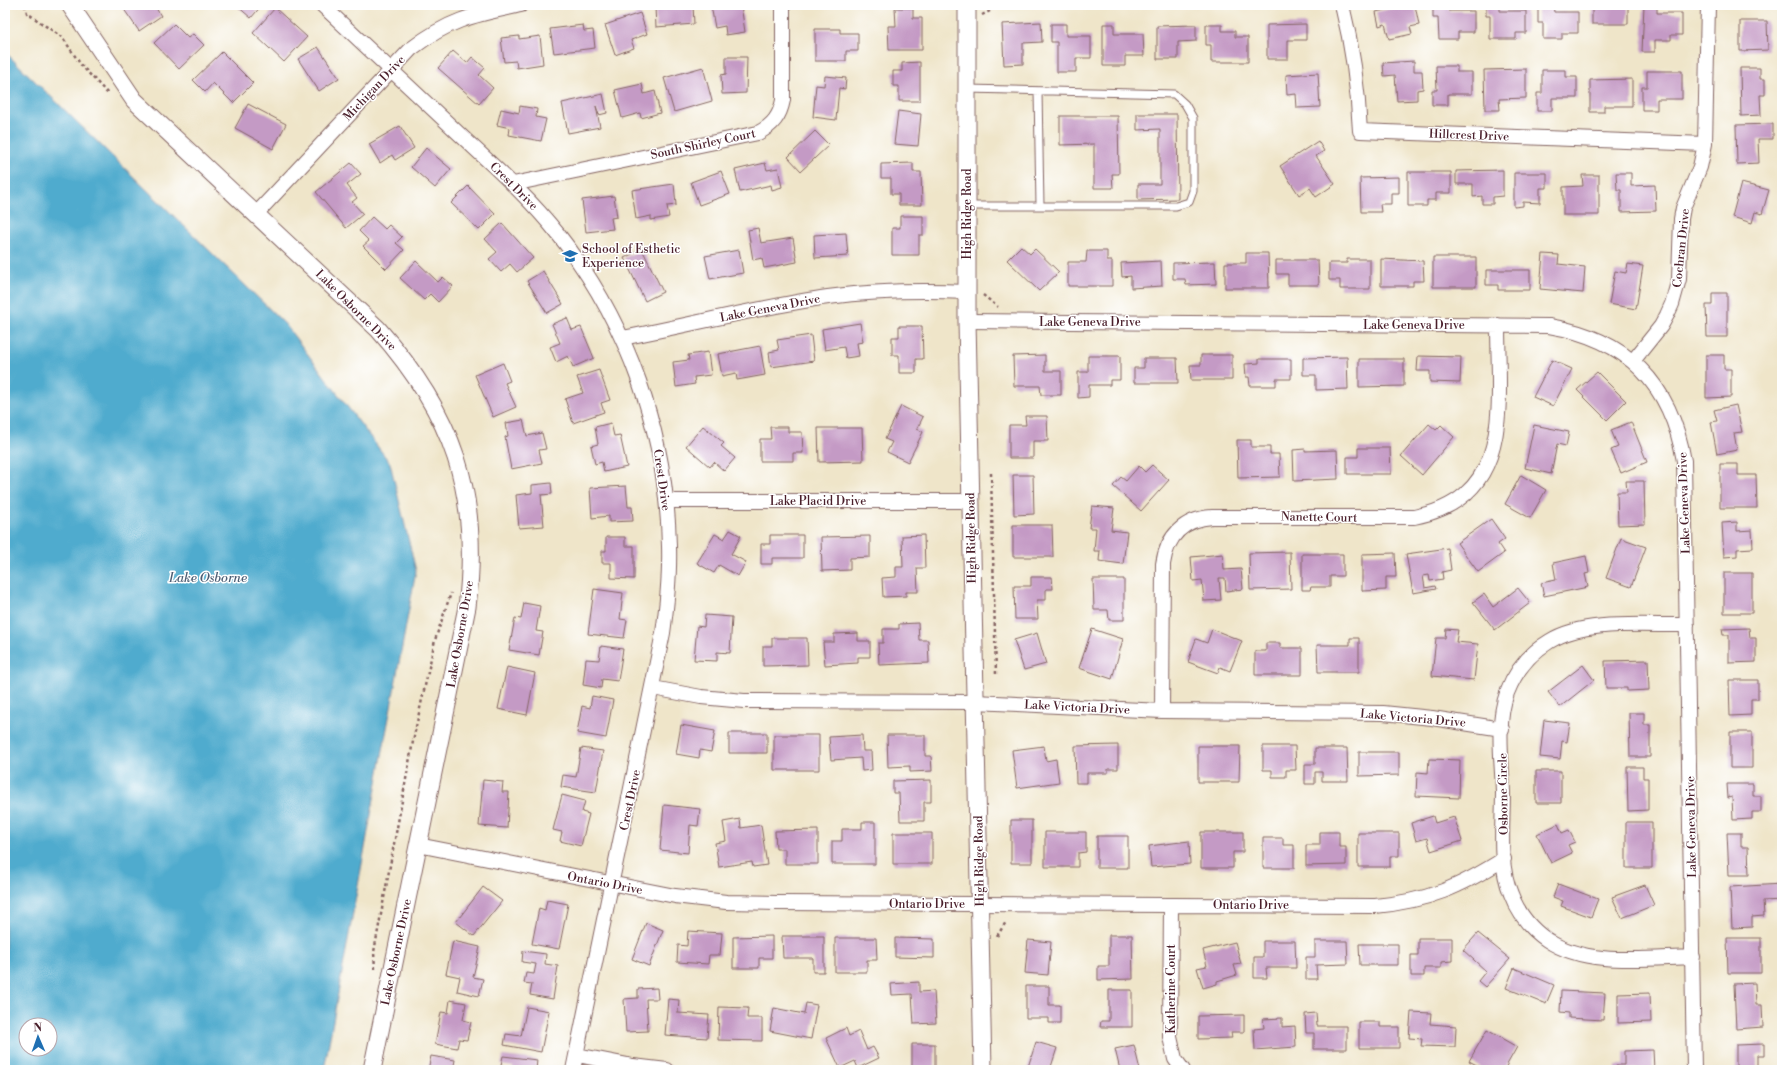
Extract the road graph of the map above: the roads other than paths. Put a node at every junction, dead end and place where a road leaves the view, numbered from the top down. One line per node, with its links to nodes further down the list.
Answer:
1 (70, 5): 15 (street, Lake Osborne Drive)
2 (322, 5): 8 (street, Crest Drive)
3 (521, 5): 8 (street, Michigan Drive)
4 (782, 5): 12 (street, South Shirley Court)
5 (967, 5): 9 (street, High Ridge Road)
6 (1342, 5): 11 (street, Hillcrest Drive)
7 (1708, 5): 11 (street, Cochran Drive)
8 (391, 70): 12 (street, Crest Drive); 15 (street, Michigan Drive)
9 (967, 89): 10 (lane); 13 (street, High Ridge Road)
10 (1038, 91): 14 (lane); 14 (lane)
11 (1706, 144): 20 (street, Cochran Drive)
12 (513, 184): 19 (street, Crest Drive)
13 (967, 206): 14 (lane); 16 (street, High Ridge Road)
14 (1040, 206)
15 (256, 214): 28 (street, Lake Osborne Drive)
16 (967, 292): 17 (street, High Ridge Road); 19 (street, Lake Geneva Drive)
17 (967, 321): 18 (street, Lake Geneva Drive); 22 (street, High Ridge Road)
18 (1498, 325): 20 (street, Lake Geneva Drive); 26 (street, Nanette Court)
19 (622, 338): 21 (street, Crest Drive)
20 (1632, 362): 23 (street, Lake Geneva Drive)
21 (666, 501): 22 (street, Lake Placid Drive); 24 (street, Crest Drive)
22 (970, 501): 25 (street, High Ridge Road)
23 (1687, 625): 27 (street, Osborne Circle); 33 (street, Lake Geneva Drive)
24 (653, 688): 25 (street, Lake Victoria Drive); 30 (street, Crest Drive)
25 (975, 702): 26 (street, Lake Victoria Drive); 31 (street, High Ridge Road)
26 (1162, 711): 27 (street, Lake Victoria Drive)
27 (1502, 729): 29 (street, Osborne Circle)
28 (418, 845): 30 (street, Ontario Drive); 35 (street, Lake Osborne Drive)
29 (1504, 859): 32 (street, Ontario Drive); 33 (street, Osborne Circle)
30 (612, 885): 31 (street, Ontario Drive); 34 (street, Crest Drive)
31 (980, 904): 32 (street, Ontario Drive); 38 (street, High Ridge Road)
32 (1171, 905): 39 (street, Katherine Court)
33 (1693, 957): 40 (street, Lake Geneva Drive)
34 (577, 1055): 36 (street, Crest Drive); 37 (street)
35 (372, 1070)
36 (573, 1070)
37 (667, 1070)
38 (984, 1070)
39 (1183, 1070)
40 (1694, 1070)

